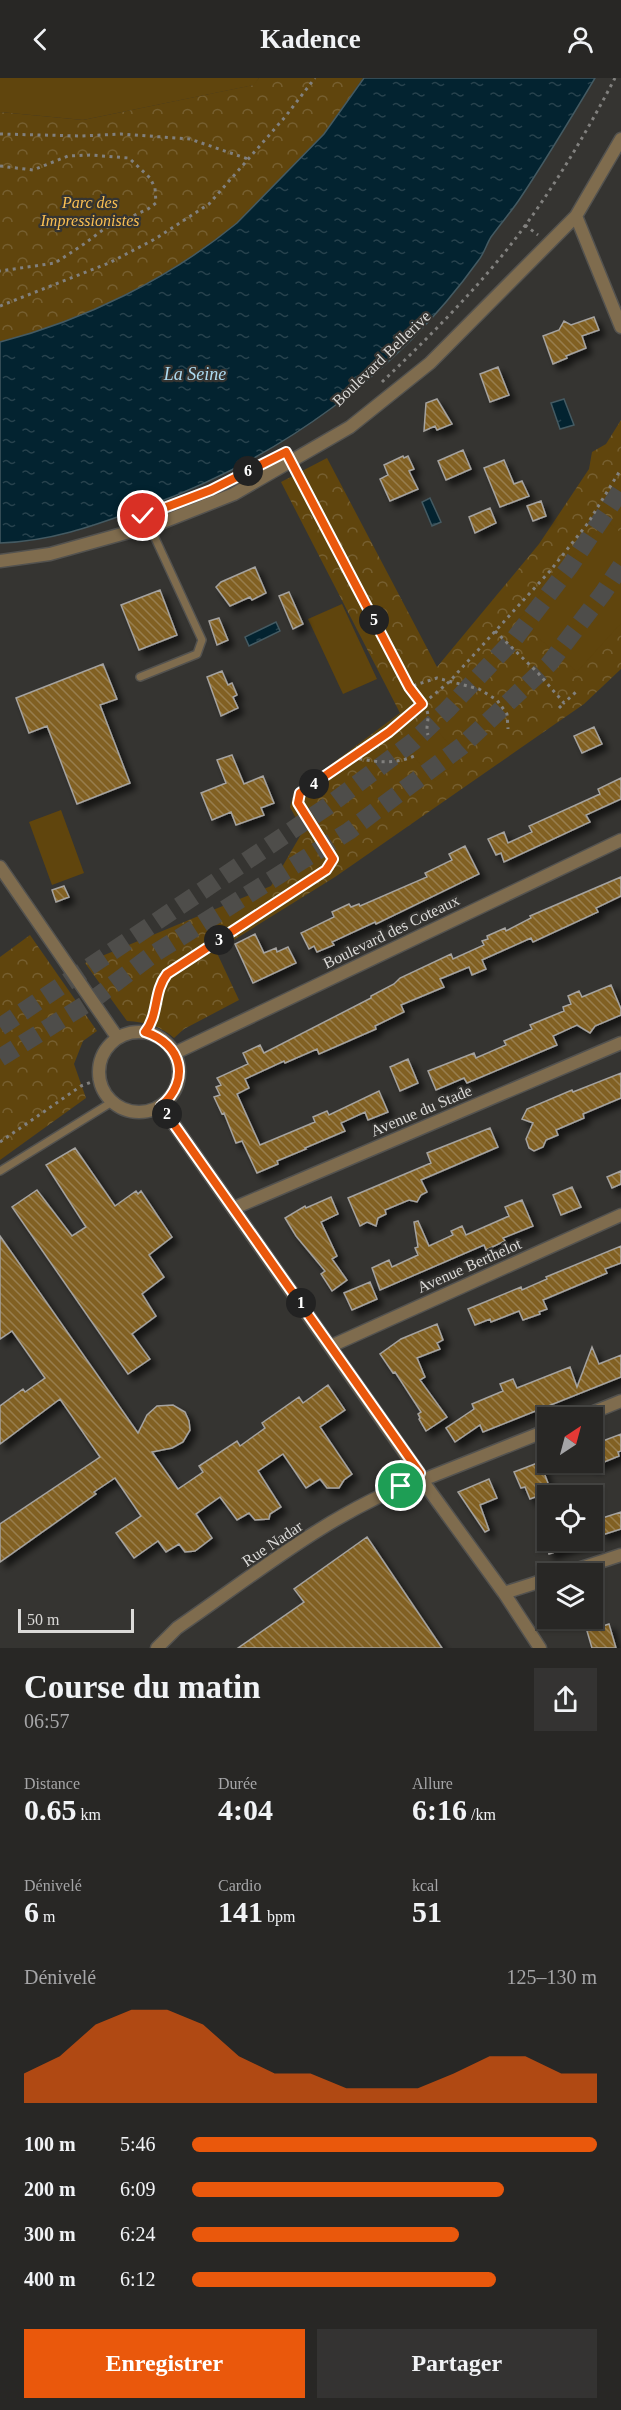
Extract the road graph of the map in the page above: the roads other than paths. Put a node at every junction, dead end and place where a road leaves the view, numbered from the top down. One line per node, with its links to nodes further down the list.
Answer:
1 (621, 139): 2 (street, Boulevard Bellerive)
2 (576, 216): 3 (street); 4 (street, Boulevard Bellerive)
3 (621, 327)
4 (153, 526): 5 (street, Boulevard Bellerive); 6 (lane)
5 (0, 561)
6 (140, 677)
7 (621, 840): 11 (street, Boulevard des Coteaux)
8 (0, 867): 9 (street)
9 (117, 1037): 11 (street); 12 (street)
10 (621, 1043): 15 (street, Avenue du Stade)
11 (175, 1053): 13 (street)
12 (112, 1102): 13 (street); 14 (lane)
13 (161, 1106): 15 (street)
14 (0, 1171)
15 (234, 1208): 17 (street)
16 (621, 1215): 17 (street, Avenue Berthelot)
17 (331, 1346): 21 (street)
18 (621, 1401): 19 (street)
19 (603, 1408)
20 (537, 1434): 21 (street, Rue Nadar)
21 (423, 1480): 25 (street); 26 (street, Rue Nadar)
22 (621, 1555): 23 (street)
23 (597, 1563)
24 (537, 1582): 25 (street)
25 (504, 1593): 27 (street)
26 (157, 1648)
27 (540, 1648)

